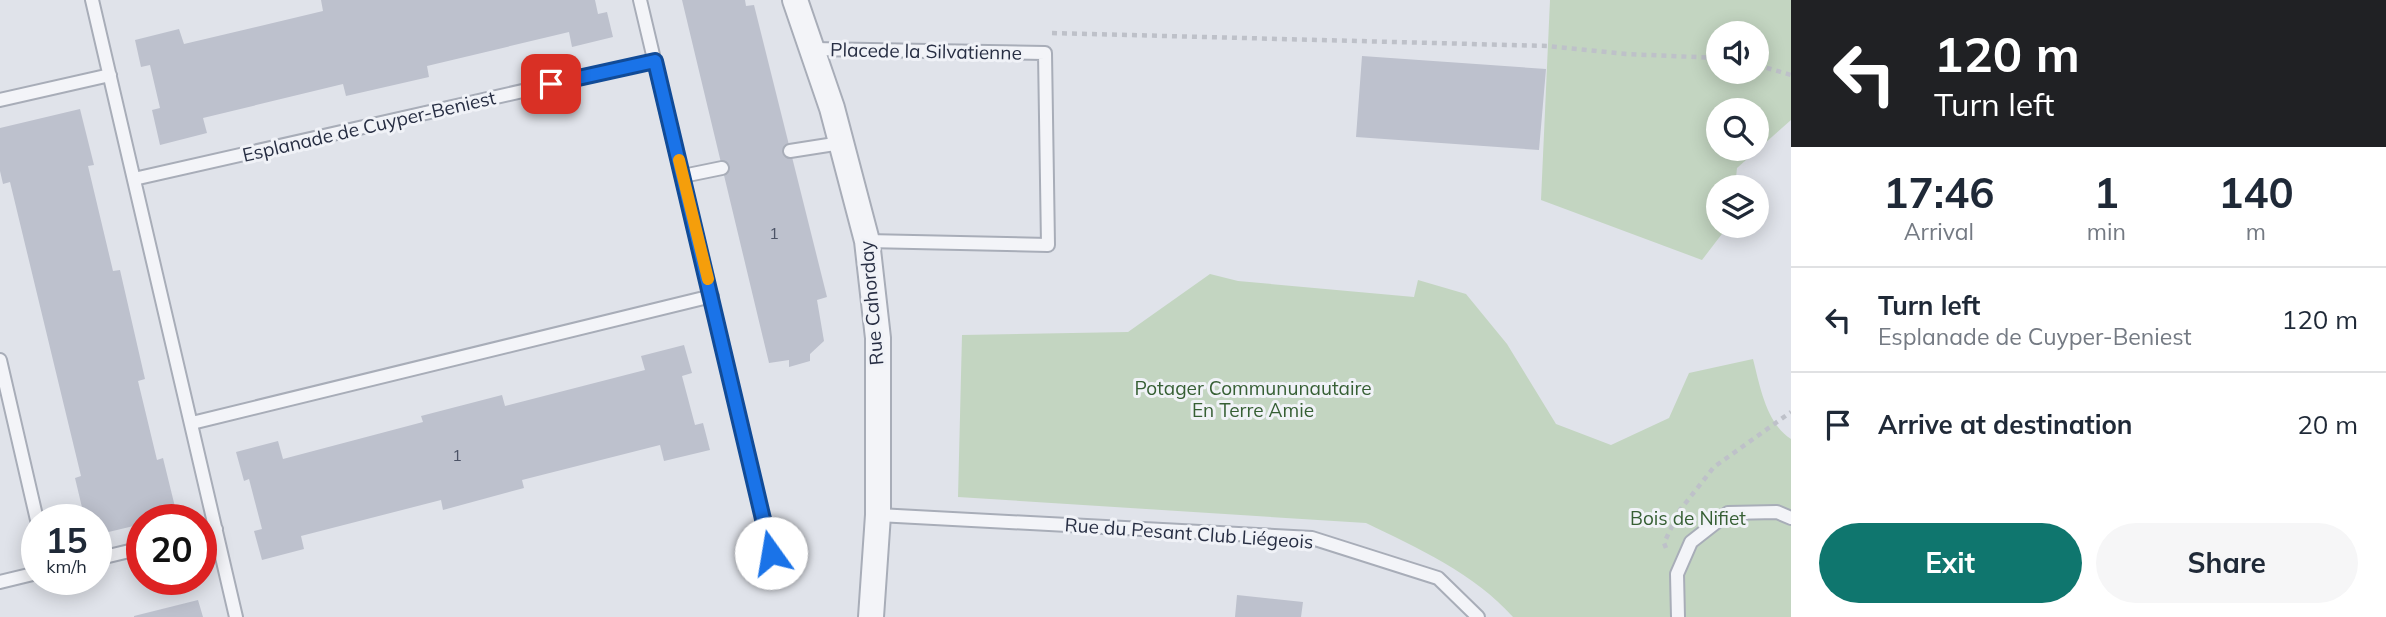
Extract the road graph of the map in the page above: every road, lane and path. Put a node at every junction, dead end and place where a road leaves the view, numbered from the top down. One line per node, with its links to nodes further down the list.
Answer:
1 (92, 0): 9 (lane)
2 (640, 0): 7 (lane)
3 (795, 0): 5 (street, Rue Cahorday)
4 (1038, 33): 6 (path)
5 (812, 49): 12 (street, Rue Cahorday); 17 (lane, Placede la Silvatienne)
6 (1706, 57)
7 (655, 61): 15 (lane); 16 (lane, Esplanade de Cuyper-Beniest)
8 (1769, 69): 10 (path)
9 (110, 75): 11 (lane); 16 (lane)
10 (1791, 75)
11 (0, 100)
12 (841, 143): 13 (lane); 17 (street, Rue Cahorday)
13 (790, 151)
14 (722, 168): 15 (lane)
15 (682, 176): 18 (lane)
16 (134, 179): 21 (lane)
17 (867, 241): 24 (street, Rue Cahorday)
18 (712, 296): 21 (lane); 29 (lane)
19 (0, 360): 22 (lane)
20 (1791, 412): 27 (path)
21 (192, 423): 23 (lane)
22 (33, 504)
23 (210, 504)
24 (878, 515): 32 (street, Rue Cahorday); 33 (lane, Rue du Pesant Club Liégeois)
25 (1791, 518): 27 (lane)
26 (217, 533): 31 (lane)
27 (1677, 574): 34 (lane)
28 (21, 577): 30 (lane)
29 (777, 578)
30 (0, 582)
31 (236, 617)
32 (871, 617)
33 (1478, 617)
34 (1678, 617)

